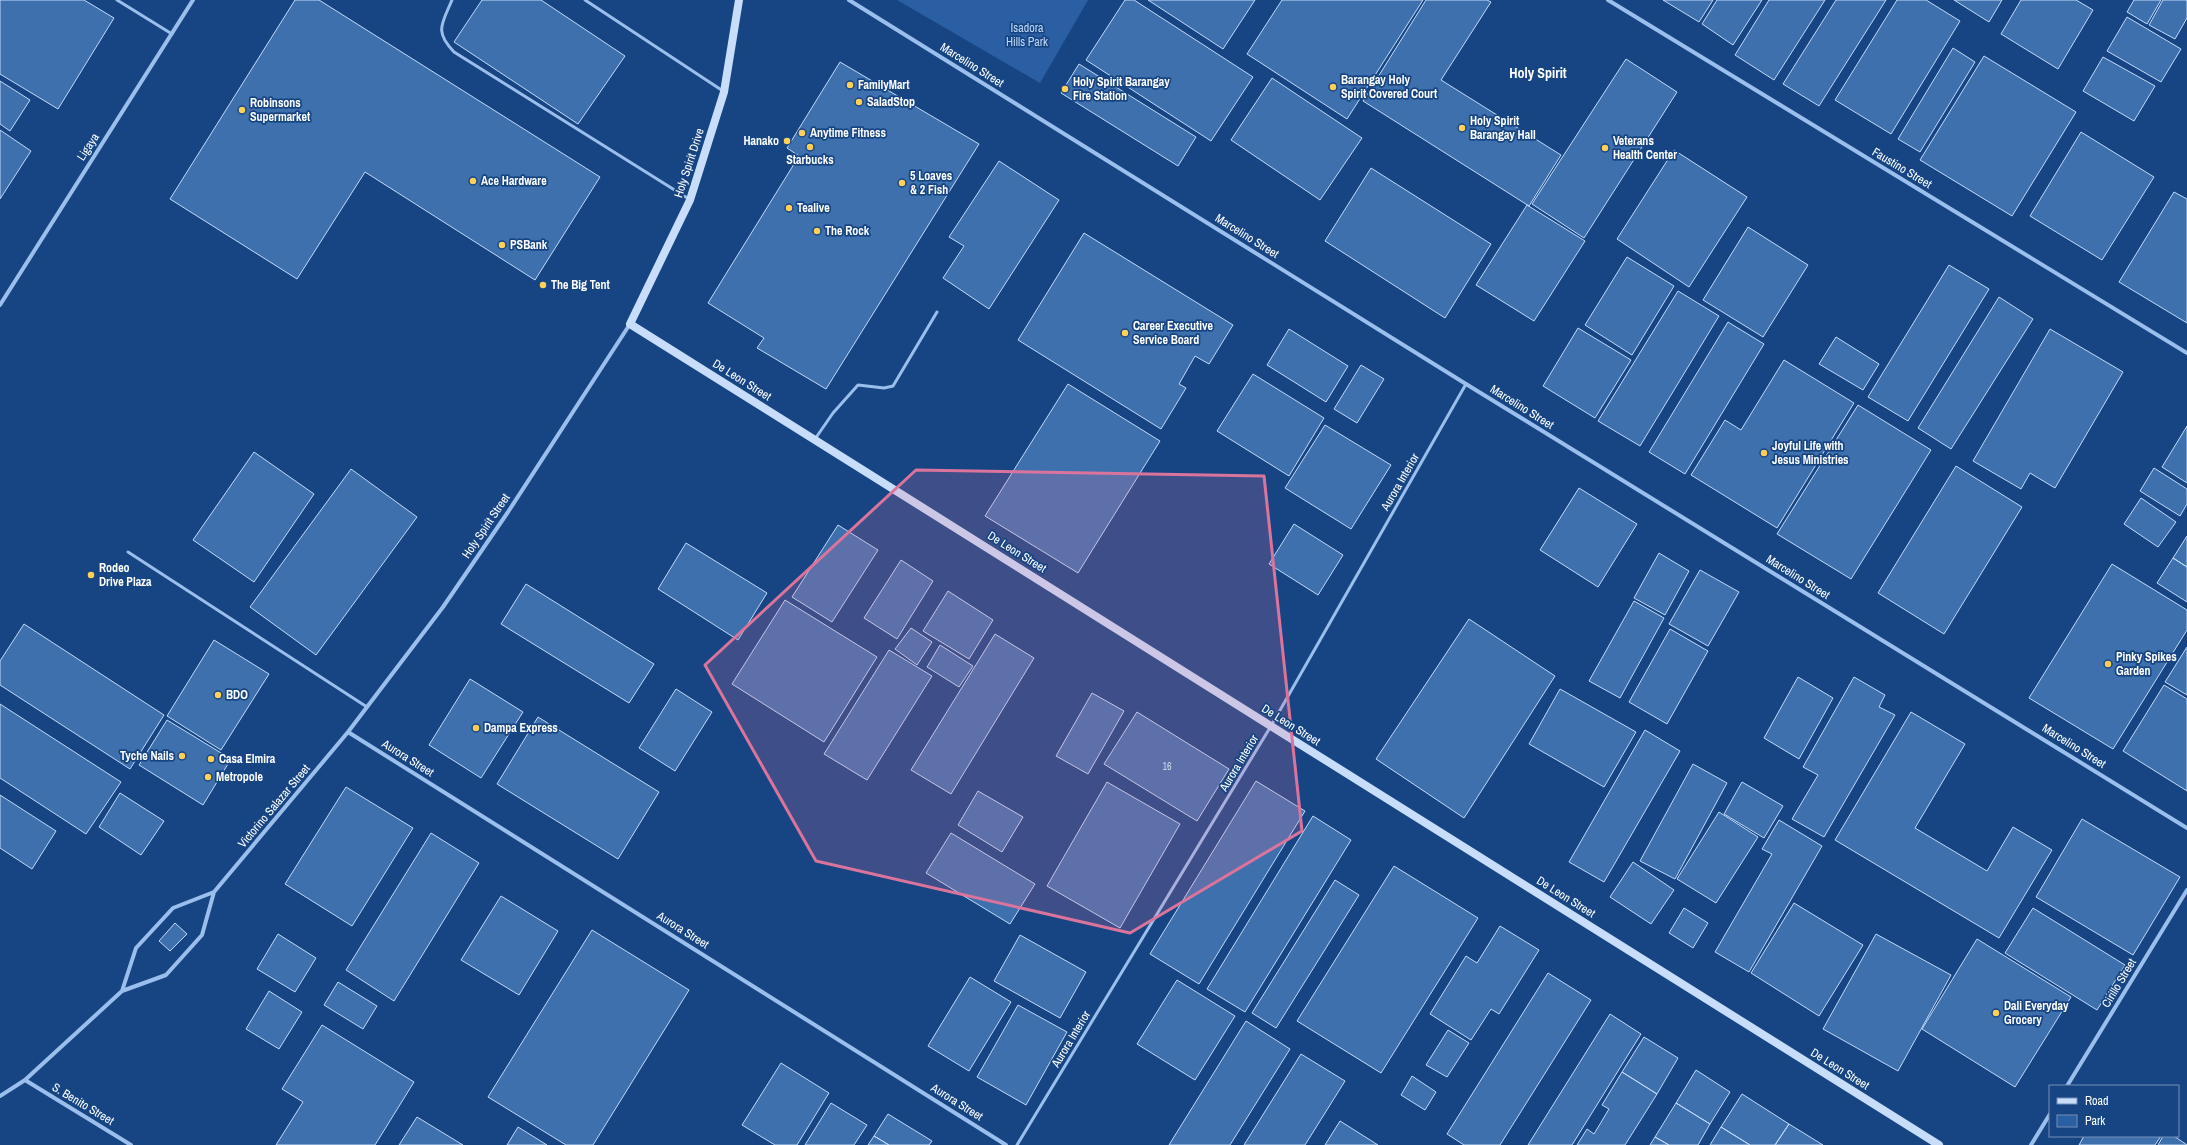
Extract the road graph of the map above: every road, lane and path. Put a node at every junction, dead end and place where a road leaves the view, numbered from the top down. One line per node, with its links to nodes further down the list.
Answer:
1 (117, 0): 8 (lane)
2 (194, 0): 8 (street, Ligaya)
3 (452, 0): 10 (lane)
4 (585, 0): 9 (lane)
5 (739, 0): 9 (main road, Holy Spirit Drive)
6 (849, 0): 15 (street, Marcelino Street)
7 (1608, 0): 14 (street, Faustino Street)
8 (172, 34): 11 (street, Ligaya)
9 (724, 92): 10 (main road, Holy Spirit Drive)
10 (690, 200): 13 (main road, Holy Spirit Drive)
11 (0, 305)
12 (937, 312): 16 (lane)
13 (630, 324): 16 (main road, De Leon Street); 18 (street, Holy Spirit Street)
14 (2187, 353)
15 (1466, 384): 19 (lane, Aurora Interior); 21 (street, Marcelino Street)
16 (815, 439): 19 (main road, De Leon Street)
17 (128, 552): 18 (lane)
18 (367, 707): 20 (street, Holy Spirit Street)
19 (1272, 726): 31 (lane, Aurora Interior); 32 (main road, De Leon Street)
20 (348, 732): 23 (street, Victorino Salazar Street); 30 (street, Aurora Street)
21 (2187, 828)
22 (2187, 890): 26 (street, Cirillo Street)
23 (214, 892): 24 (street, Victorino Salazar Street); 24 (street, Victorino Salazar Street)
24 (122, 991): 25 (street, Victorino Salazar Street)
25 (25, 1080): 27 (street, Victorino Salazar Street); 29 (street, S. Benito Street)
26 (2068, 1085)
27 (0, 1096)
28 (2049, 1116): 33 (street)
29 (131, 1145)
30 (1006, 1145)
31 (1017, 1145)
32 (1939, 1145)
33 (2031, 1145)

